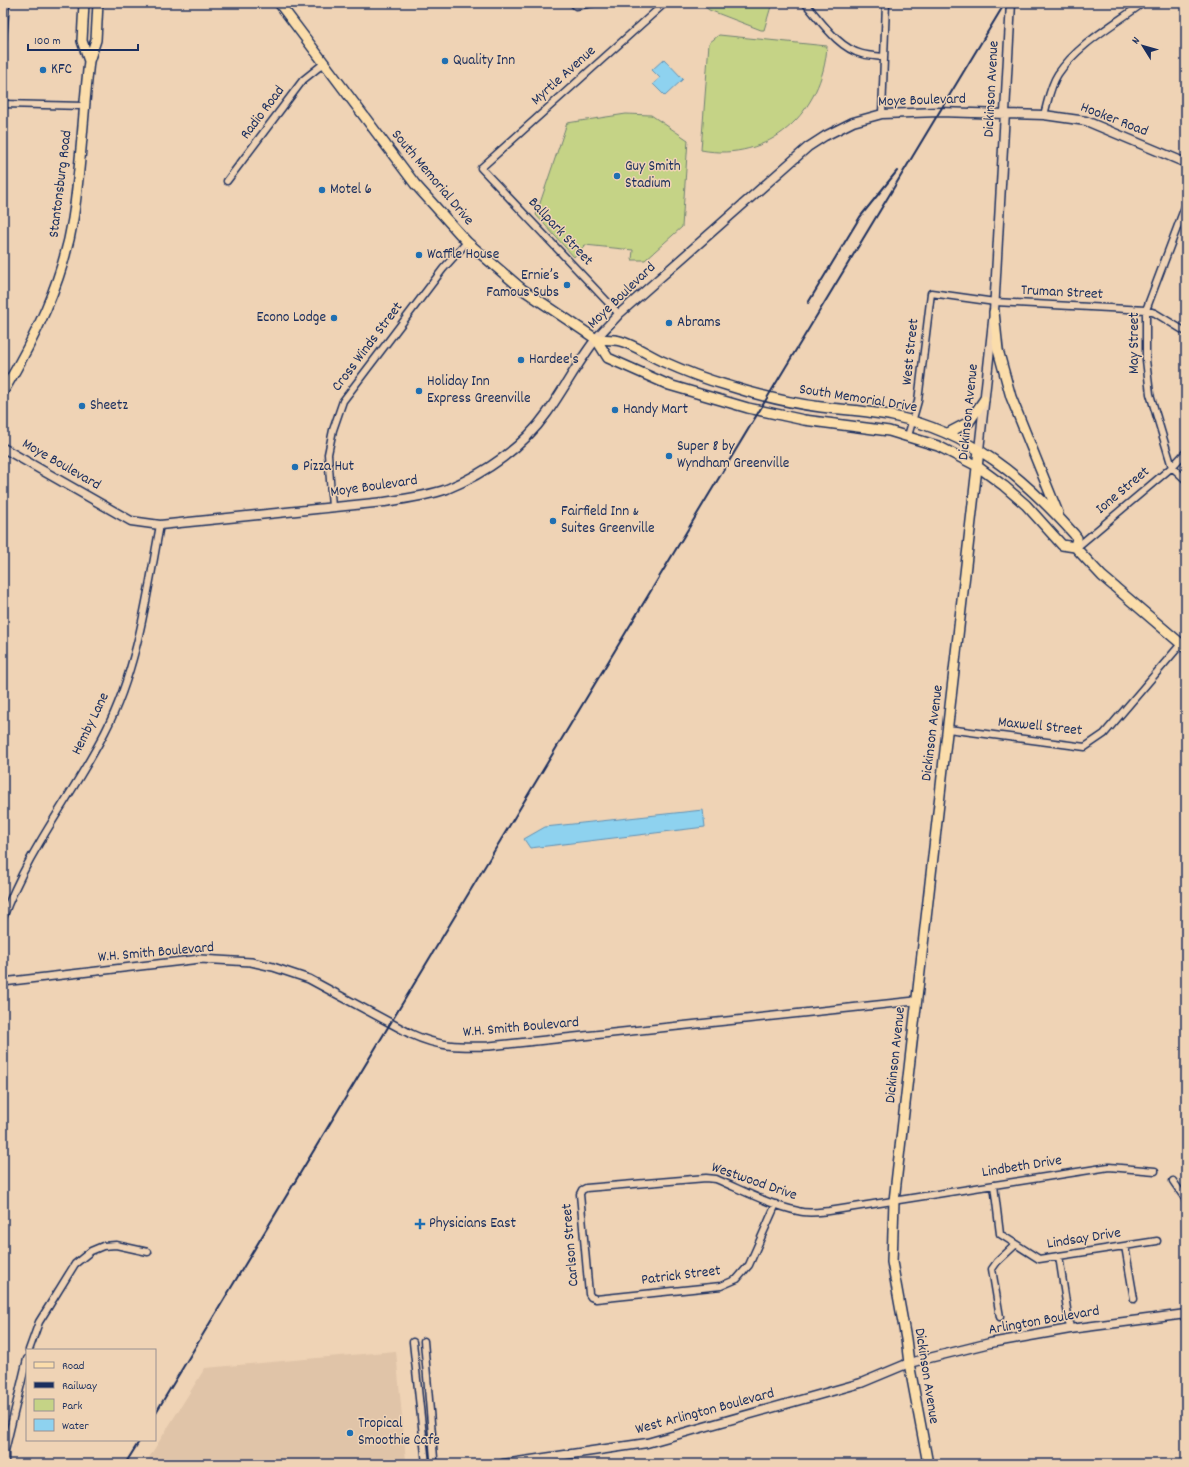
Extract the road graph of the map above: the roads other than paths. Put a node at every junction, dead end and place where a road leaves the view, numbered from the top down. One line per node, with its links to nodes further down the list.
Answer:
1 (6, 3): 12 (street)
2 (84, 3): 14 (main road, Stantonsburg Road)
3 (98, 3): 14 (main road, Stantonsburg Road)
4 (279, 3): 15 (main road, South Memorial Drive)
5 (593, 3): 11 (street)
6 (665, 3): 22 (street, Myrtle Avenue)
7 (805, 3): 13 (street)
8 (886, 3): 13 (street)
9 (1011, 3): 18 (main road, Dickinson Avenue)
10 (1143, 3): 20 (street)
11 (574, 4)
12 (3, 38)
13 (884, 57): 19 (street)
14 (89, 62): 17 (main road, Stantonsburg Road)
15 (323, 64): 23 (street, Radio Road); 25 (main road, South Memorial Drive)
16 (3, 104): 17 (street)
17 (84, 106): 33 (main road, Stantonsburg Road)
18 (1005, 113): 19 (main road, Moye Boulevard); 20 (main road, Hooker Road); 27 (main road, Dickinson Avenue)
19 (882, 114): 30 (main road, Moye Boulevard)
20 (1044, 115): 21 (main road, Hooker Road)
21 (1186, 163)
22 (481, 168): 30 (street, Ballpark Street)
23 (227, 181)
24 (1186, 204): 28 (street, May Street)
25 (467, 242): 32 (main road, South Memorial Drive); 44 (street, Cross Winds Street)
26 (931, 294): 27 (street, Truman Street); 35 (street, West Street)
27 (995, 302): 28 (street, Truman Street); 29 (main road, Dickinson Avenue)
28 (1146, 310): 31 (street, Truman Street); 42 (street, May Street)
29 (994, 312): 34 (main road, Dickinson Avenue); 45 (main road)
30 (619, 314): 32 (main road, Moye Boulevard)
31 (1186, 332)
32 (596, 339): 35 (main road, South Memorial Drive); 37 (main road, South Memorial Drive); 44 (main road, Moye Boulevard)
33 (3, 392)
34 (984, 400): 36 (main road); 39 (main road, Dickinson Avenue)
35 (912, 421): 36 (main road, South Memorial Drive); 37 (street, West Street)
36 (948, 433): 39 (main road, South Memorial Drive)
37 (908, 436): 41 (main road, South Memorial Drive)
38 (3, 448): 46 (main road, Moye Boulevard)
39 (979, 450): 41 (main road, Dickinson Avenue); 45 (main road, South Memorial Drive)
40 (1186, 452): 42 (street, Ione Street)
41 (977, 466): 47 (main road, South Memorial Drive); 49 (main road, Dickinson Avenue)
42 (1172, 467): 43 (street); 47 (street, Ione Street)
43 (1186, 480)
44 (332, 507): 46 (main road, Moye Boulevard)
45 (1060, 518): 47 (main road, South Memorial Drive)
46 (160, 525): 50 (street, Hemby Lane)
47 (1075, 548): 48 (main road, South Memorial Drive)
48 (1184, 646): 49 (street, Maxwell Street)
49 (948, 729): 52 (main road, Dickinson Avenue)
50 (3, 918)
51 (3, 982): 52 (street, W.H. Smith Boulevard)
52 (915, 1001): 58 (main road, Dickinson Avenue)
53 (1155, 1171): 55 (street, Lindbeth Drive)
54 (1173, 1181): 57 (street)
55 (994, 1185): 58 (street, Lindbeth Drive); 61 (street, Lindsay Drive)
56 (582, 1190): 59 (street, Westwood Drive); 65 (street, Carlson Street)
57 (1186, 1200)
58 (894, 1201): 59 (street, Westwood Drive); 74 (main road, Dickinson Avenue)
59 (776, 1204): 65 (street, Patrick Street)
60 (1156, 1241): 62 (street, Lindsay Drive)
61 (1015, 1245): 64 (street, Lindsay Drive); 68 (street)
62 (1125, 1246): 64 (street, Lindsay Drive); 66 (street)
63 (148, 1252): 72 (street)
64 (1059, 1256): 69 (street)
65 (591, 1297)
66 (1134, 1300)
67 (1186, 1314): 69 (main road, Arlington Boulevard)
68 (1000, 1317)
69 (1070, 1329): 74 (main road, Arlington Boulevard)
70 (424, 1341): 77 (street)
71 (413, 1342): 76 (street)
72 (29, 1349)
73 (26, 1363): 75 (street)
74 (908, 1363): 78 (main road, West Arlington Boulevard); 79 (main road, Dickinson Avenue)
75 (5, 1464)
76 (426, 1464)
77 (433, 1464)
78 (503, 1464)
79 (928, 1464)

